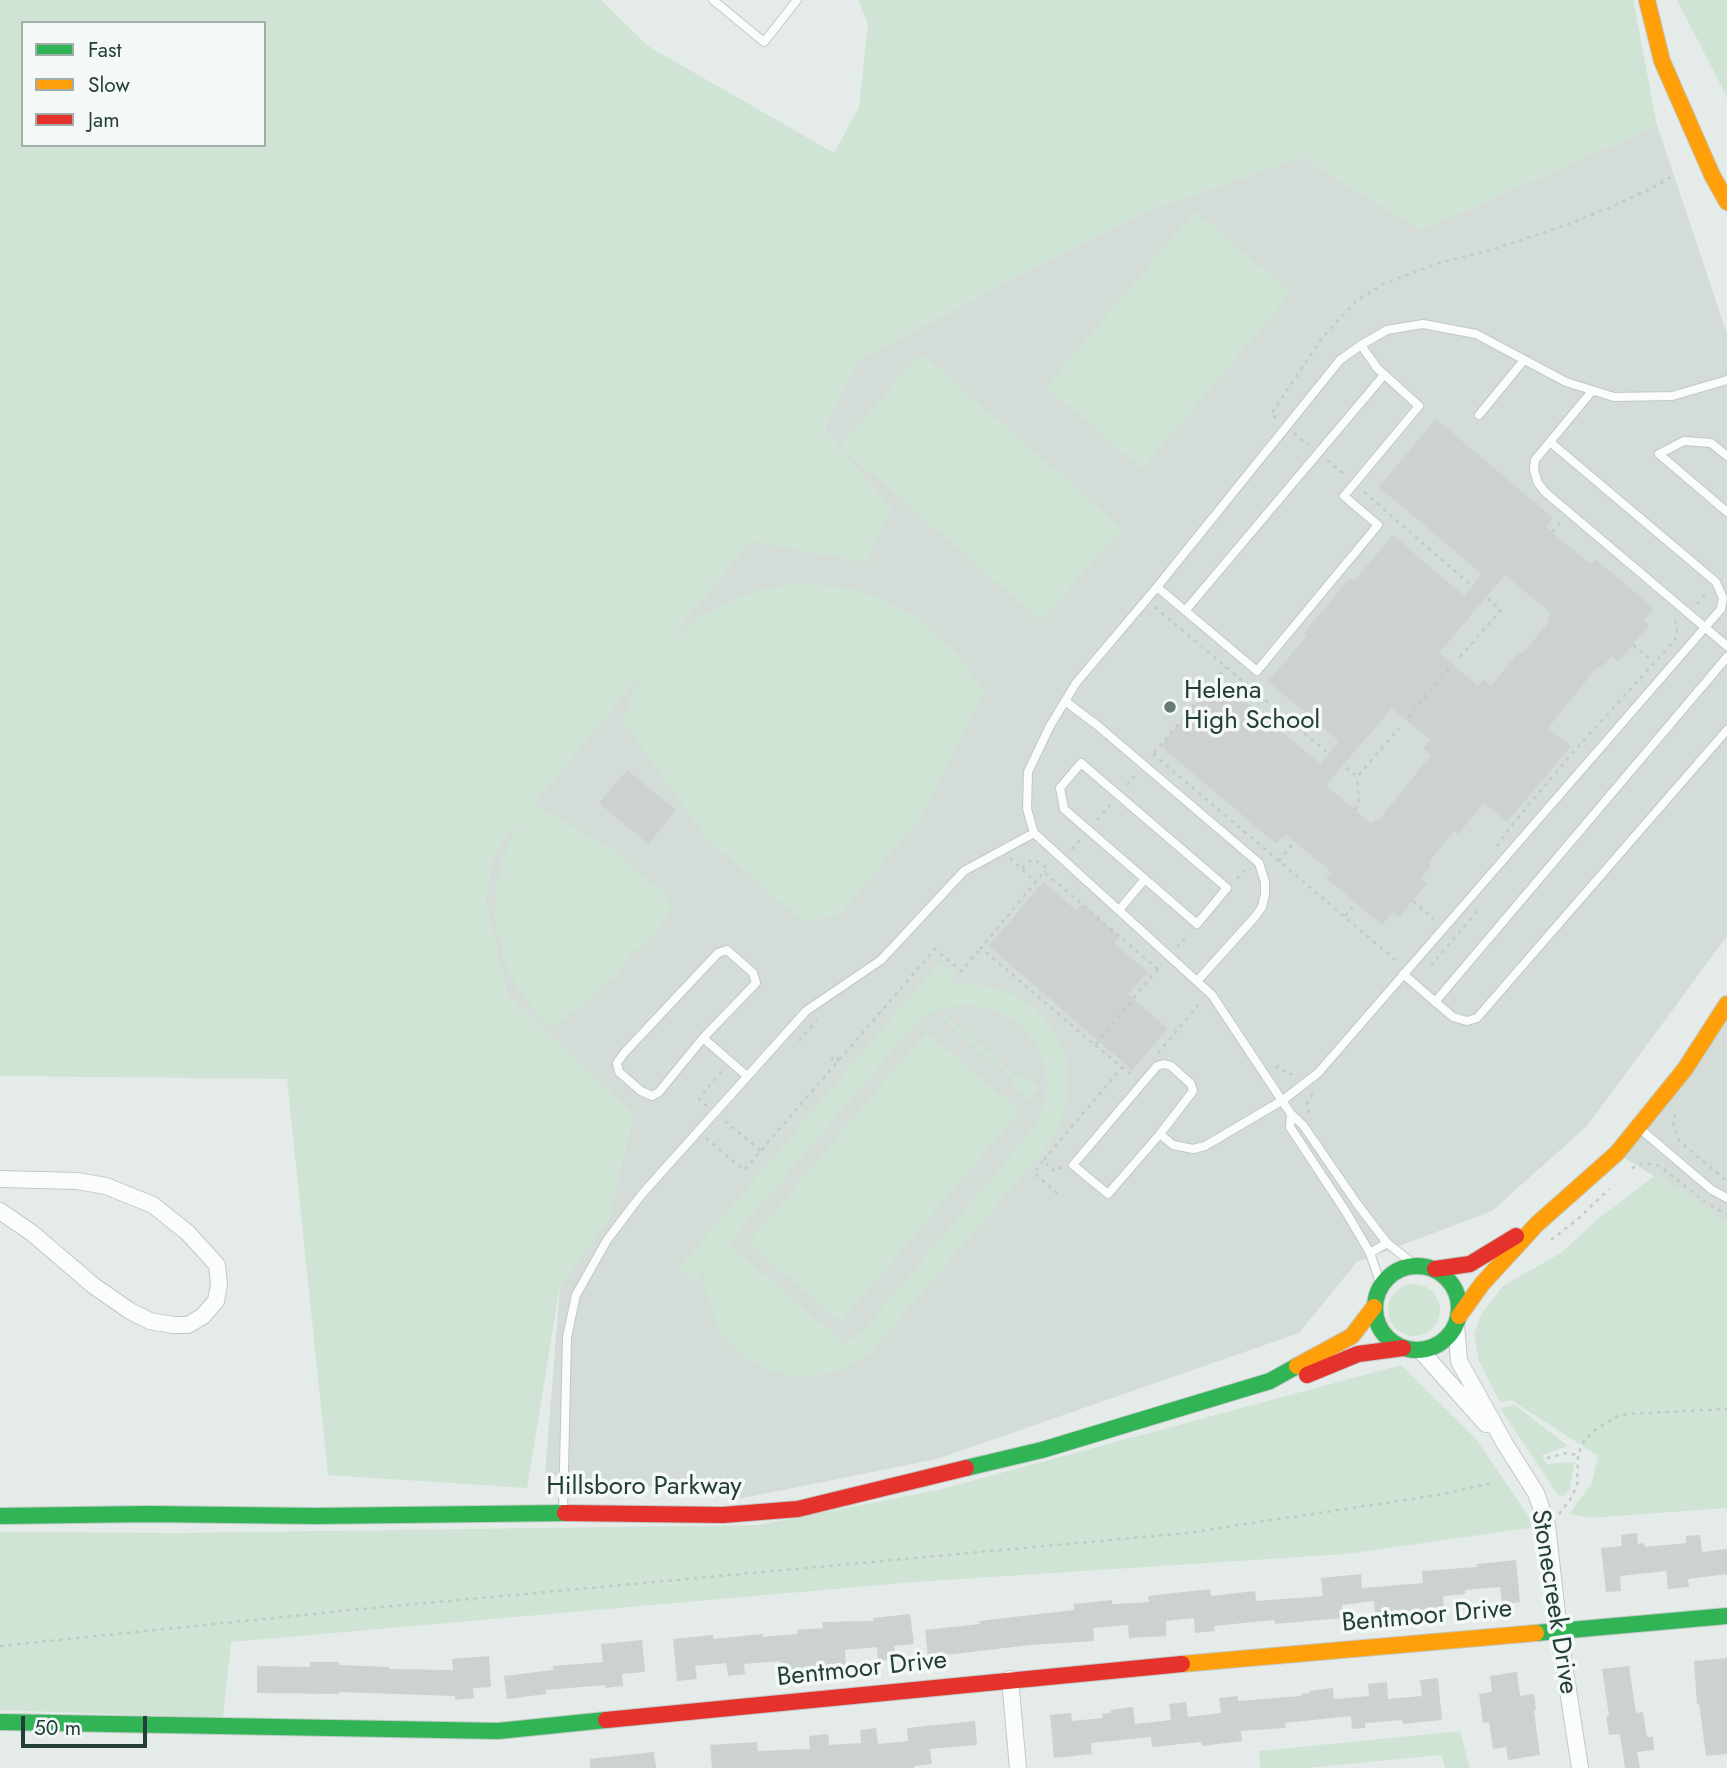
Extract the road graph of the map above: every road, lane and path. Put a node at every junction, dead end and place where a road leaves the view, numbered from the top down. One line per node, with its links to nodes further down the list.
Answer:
1 (713, 0): 2 (lane)
2 (797, 0)
3 (1647, 0): 5 (street)
4 (1671, 177): 12 (path)
5 (1727, 202)
6 (1361, 345): 7 (lane); 8 (lane); 12 (lane)
7 (1524, 360): 10 (lane); 11 (lane)
8 (1384, 375): 14 (lane); 16 (lane)
9 (1727, 380): 10 (lane)
10 (1592, 391): 13 (lane)
11 (1479, 415)
12 (1287, 427): 14 (path); 21 (lane)
13 (1550, 442): 26 (lane); 26 (lane)
14 (1318, 453): 16 (path); 24 (lane)
15 (1727, 456): 17 (lane)
16 (1355, 484): 20 (path); 24 (lane)
17 (1727, 512)
18 (1562, 521): 19 (path)
19 (1552, 532)
20 (1472, 586)
21 (1157, 587): 23 (lane); 24 (lane)
22 (1486, 597): 29 (path)
23 (1146, 600): 34 (lane); 39 (path)
24 (1185, 611)
25 (1673, 615): 31 (path)
26 (1705, 627): 28 (lane); 33 (lane)
27 (1633, 645): 31 (path)
28 (1727, 646)
29 (1460, 657)
30 (1727, 657): 61 (lane)
31 (1653, 662): 33 (path); 45 (path)
32 (1449, 669): 35 (path)
33 (1665, 672): 59 (lane)
34 (1065, 701): 43 (lane); 60 (lane)
35 (1408, 717)
36 (1399, 728): 41 (path)
37 (1727, 730): 61 (lane)
38 (1153, 754): 46 (path)
39 (1329, 754)
40 (1346, 768): 41 (path)
41 (1357, 777): 42 (path)
42 (1355, 810)
43 (1034, 832): 53 (lane); 69 (lane)
44 (1295, 842): 46 (path)
45 (1497, 846)
46 (1279, 861): 54 (path)
47 (1022, 869): 49 (path)
48 (1053, 871): 50 (path)
49 (1044, 872): 50 (path); 55 (path)
50 (1049, 876): 58 (path)
51 (1145, 879): 51 (lane); 53 (lane)
52 (1356, 903): 54 (path)
53 (1119, 911): 60 (lane)
54 (1345, 916): 56 (path)
55 (981, 948): 64 (path); 66 (path)
56 (1399, 963)
57 (1163, 964): 58 (path)
58 (1158, 969): 64 (path)
59 (1403, 974): 61 (lane); 72 (lane)
60 (1198, 980): 72 (lane)
61 (1435, 1002)
62 (1727, 1004): 77 (street)
63 (702, 1038): 63 (lane); 67 (lane)
64 (1095, 1045): 68 (path)
65 (831, 1060): 66 (path)
66 (839, 1061): 80 (path)
67 (730, 1062): 69 (lane); 74 (path)
68 (1122, 1067): 70 (path); 81 (path)
69 (747, 1076): 74 (lane)
70 (1136, 1079)
71 (1319, 1089): 76 (path)
72 (1283, 1100): 75 (lane); 79 (lane)
73 (1679, 1107): 84 (path)
74 (715, 1112): 78 (lane); 80 (path)
75 (1291, 1114): 89 (lane); 90 (lane)
76 (1310, 1115)
77 (1638, 1127): 86 (lane); 88 (street)
78 (698, 1131): 80 (path); 104 (lane)
79 (1160, 1134): 79 (lane)
80 (761, 1151)
81 (1043, 1161): 82 (path); 85 (path)
82 (1056, 1172)
83 (0, 1179): 87 (street)
84 (1727, 1181)
85 (1058, 1194)
86 (1727, 1198)
87 (0, 1211)
88 (1537, 1224): 92 (street); 95 (street)
89 (1387, 1243): 90 (lane); 91 (lane)
90 (1370, 1254): 93 (lane)
91 (1415, 1265): 92 (street); 93 (street)
92 (1435, 1269): 95 (street)
93 (1381, 1285): 94 (street)
94 (1374, 1307): 96 (street); 98 (street, Hillsboro Parkway)
95 (1458, 1320): 97 (street); 100 (street, Stonecreek Drive)
96 (1403, 1348): 97 (street); 98 (street, Hillsboro Parkway)
97 (1420, 1350): 100 (street, Stonecreek Drive)
98 (1270, 1381): 104 (street, Hillsboro Parkway)
99 (1727, 1409): 101 (path)
100 (1504, 1444): 108 (street, Stonecreek Drive)
101 (1578, 1455): 102 (path); 105 (path)
102 (1547, 1458)
103 (1493, 1483): 109 (path)
104 (563, 1512): 106 (street, Hillsboro Parkway)
105 (1559, 1514)
106 (0, 1516)
107 (1727, 1616): 108 (street, Bentmoor Drive)
108 (1559, 1632): 110 (street, Bentmoor Drive); 113 (street, Stonecreek Drive)
109 (0, 1646)
110 (1010, 1679): 111 (street, Bentmoor Drive); 112 (street)
111 (0, 1722)
112 (1018, 1768)
113 (1580, 1768)

